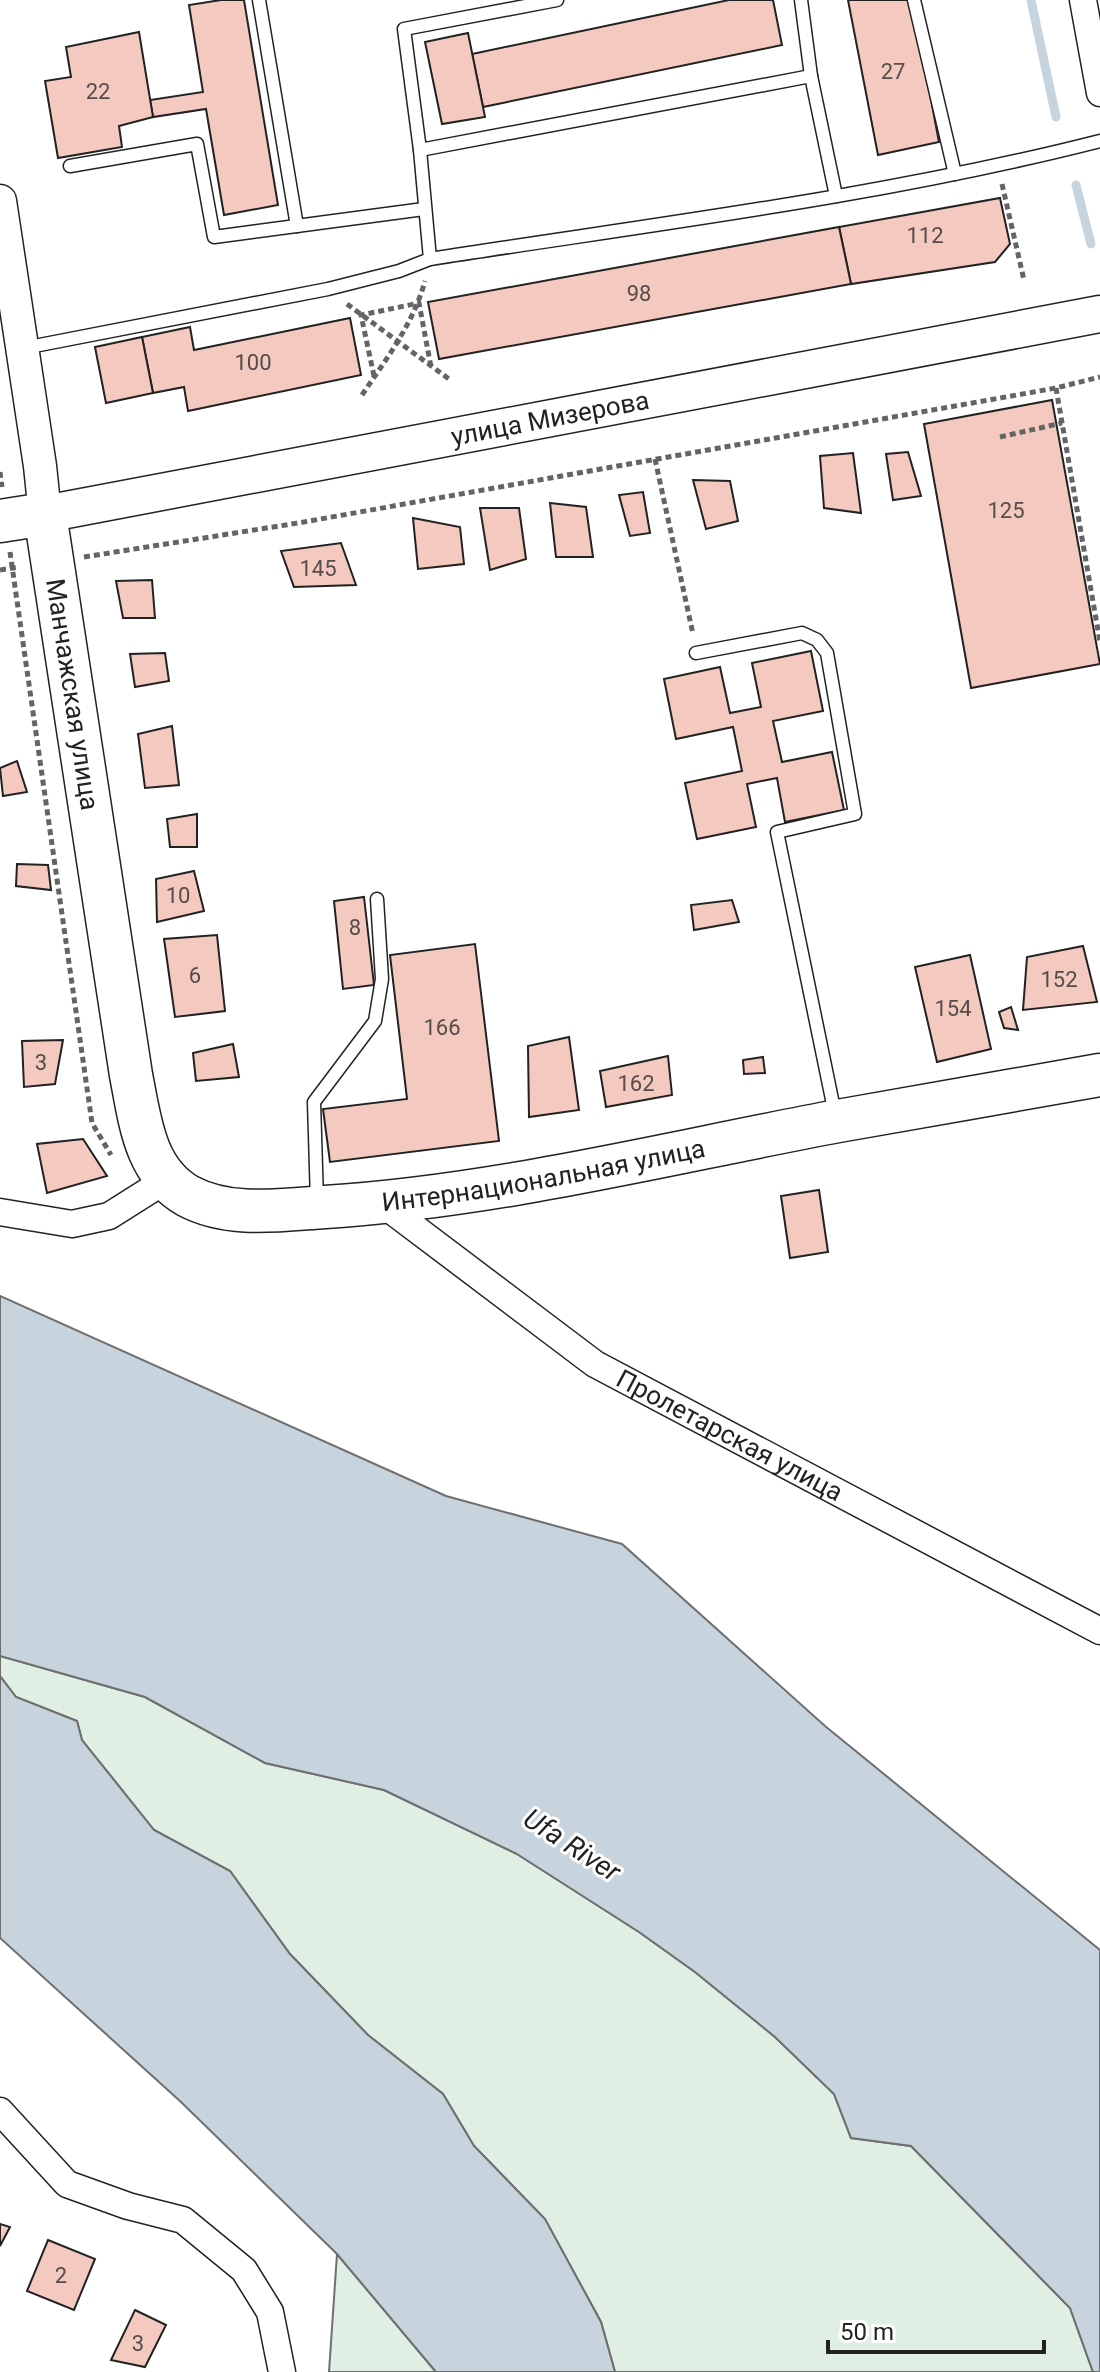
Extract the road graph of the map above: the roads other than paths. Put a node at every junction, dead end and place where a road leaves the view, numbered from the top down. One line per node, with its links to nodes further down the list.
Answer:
1 (259, 0): 15 (lane)
2 (557, 0): 9 (lane)
3 (801, 0): 6 (lane)
4 (914, 0): 11 (lane)
5 (1083, 0): 7 (street)
6 (811, 76): 9 (lane); 12 (lane)
7 (1100, 93)
8 (1100, 141): 11 (lane)
9 (420, 150): 14 (lane)
10 (70, 166): 15 (lane)
11 (955, 174): 12 (lane)
12 (836, 196): 16 (lane)
13 (0, 201): 18 (street, Манчажская улица)
14 (424, 209): 15 (lane); 16 (lane)
15 (297, 226)
16 (430, 259): 18 (lane)
17 (1100, 314): 19 (main road, улица Мизерова)
18 (22, 348): 19 (street, Манчажская улица)
19 (17, 518): 24 (main road, Манчажская улица)
20 (696, 653): 23 (lane)
21 (377, 899): 26 (lane)
22 (1100, 1075): 23 (main road, Интернациональная улица)
23 (837, 1121): 25 (main road, Интернациональная улица)
24 (151, 1189): 26 (main road, Интернациональная улица); 27 (street)
25 (383, 1204): 26 (main road, Интернациональная улица); 28 (street, Пролетарская улица)
26 (317, 1208)
27 (0, 1212)
28 (1100, 1631)
29 (0, 2111): 30 (street)
30 (282, 2372)

